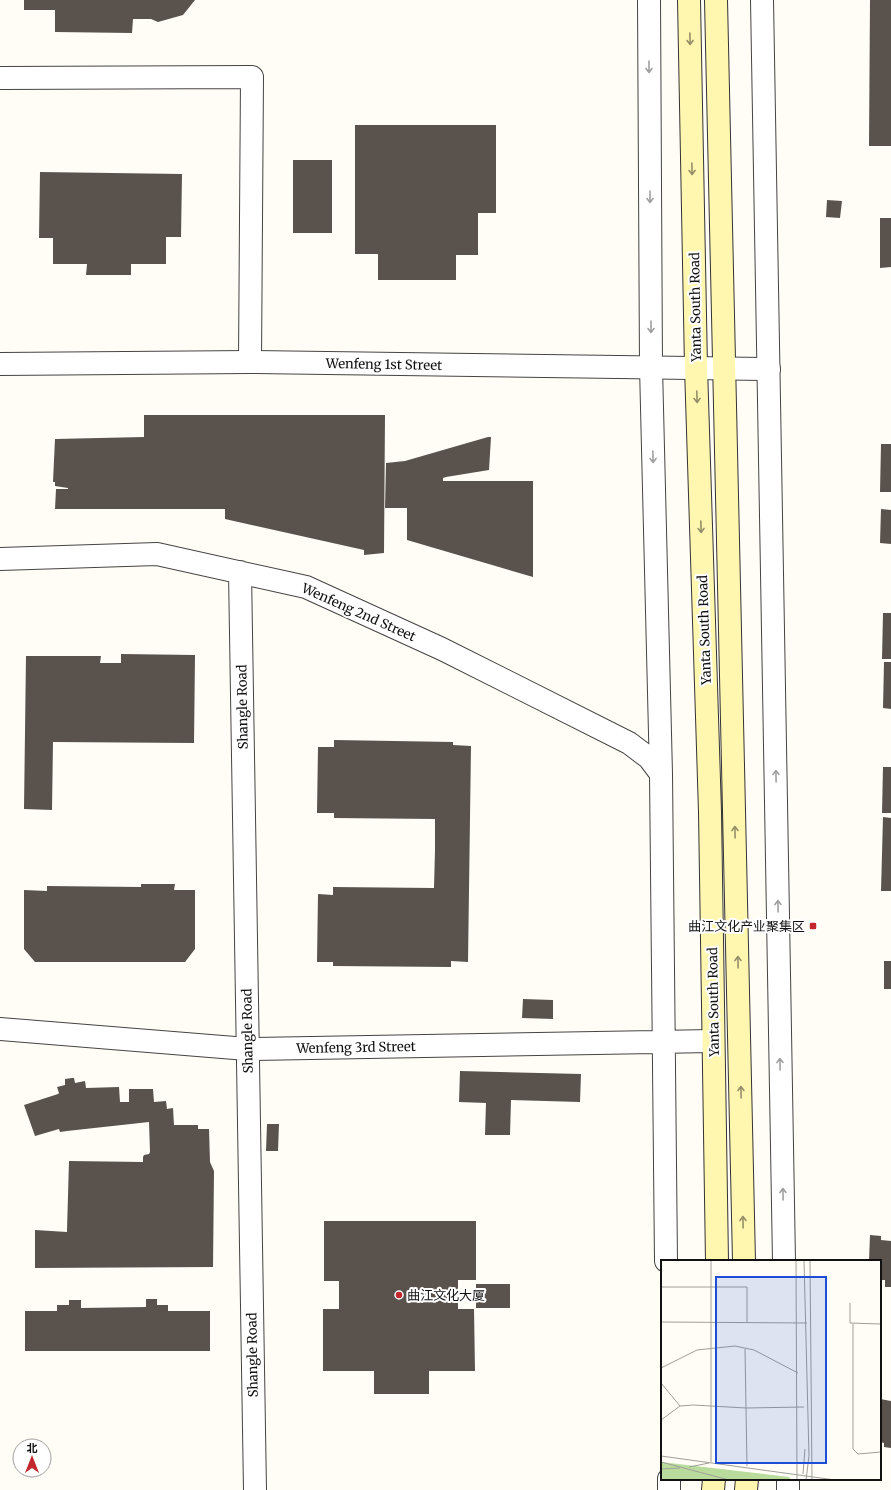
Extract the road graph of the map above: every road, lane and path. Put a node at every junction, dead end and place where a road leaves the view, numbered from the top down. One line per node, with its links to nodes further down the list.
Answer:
1 (649, 0): 8 (street, one-way to 8)
2 (689, 0): 9 (main road, Yanta South Road, one-way to 9)
3 (716, 0): 10 (main road, Yanta South Road)
4 (762, 0): 11 (street)
5 (0, 78): 6 (street)
6 (250, 362): 7 (street, Wenfeng 1st Street); 8 (street, Wenfeng 1st Street)
7 (0, 364)
8 (651, 367): 9 (street, Wenfeng 1st Street); 14 (street, one-way to 14)
9 (696, 367): 10 (street, Wenfeng 1st Street); 16 (main road, Yanta South Road, one-way to 16)
10 (725, 367): 11 (street, Wenfeng 1st Street); 21 (main road, Yanta South Road, one-way to 10)
11 (769, 369): 22 (street, one-way to 11)
12 (0, 559): 13 (street, Wenfeng 2nd Street)
13 (240, 572): 14 (street, Wenfeng 2nd Street); 18 (street, Shangle Road)
14 (661, 774): 17 (street)
15 (0, 1029): 18 (street, Wenfeng 3rd Street)
16 (713, 1041): 17 (street, Wenfeng 3rd Street); 20 (main road, Yanta South Road)
17 (664, 1042): 18 (street, Wenfeng 3rd Street); 19 (street)
18 (247, 1049): 25 (street, Shangle Road)
19 (666, 1260)
20 (717, 1260)
21 (744, 1260)
22 (784, 1260)
23 (714, 1480): 26 (main road)
24 (747, 1480): 27 (main road)
25 (255, 1490)
26 (713, 1490)
27 (746, 1490)

